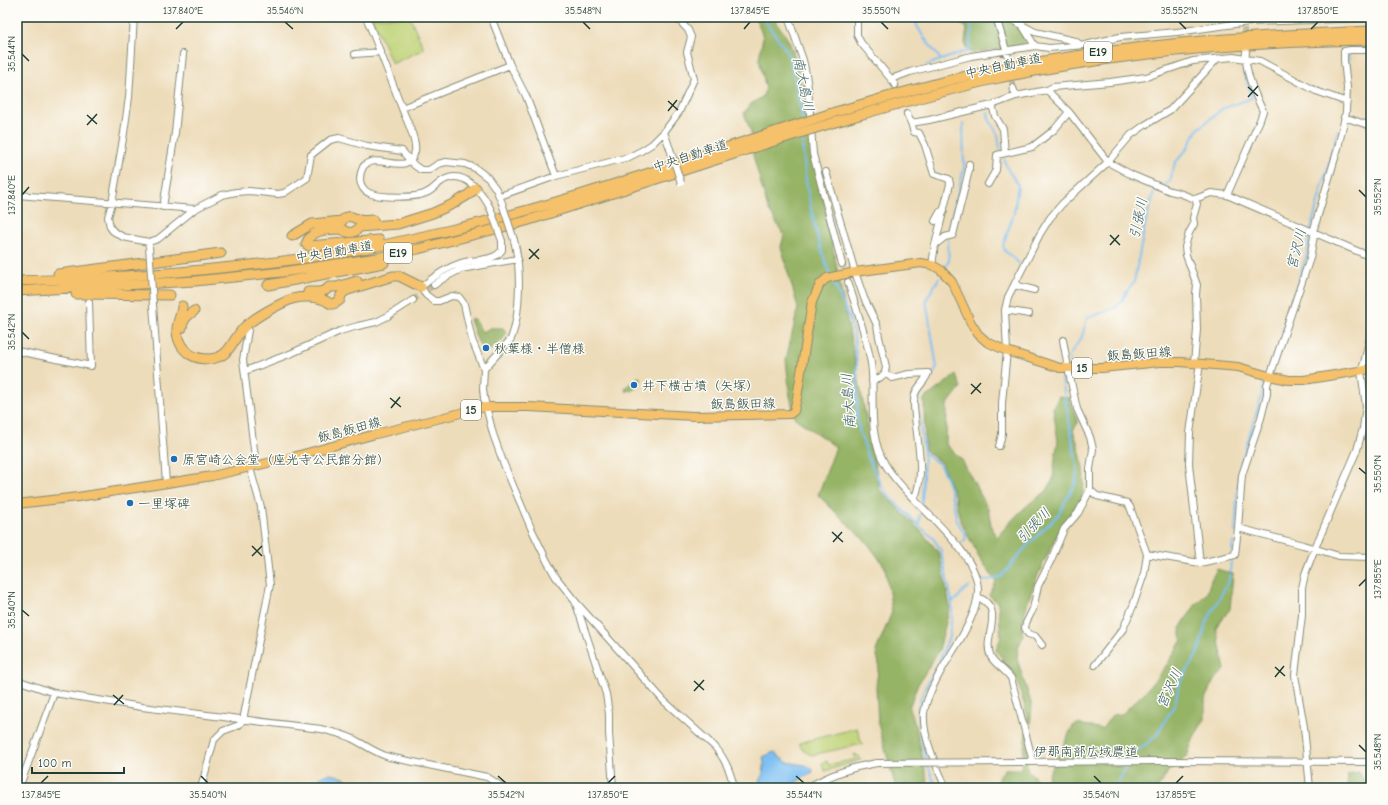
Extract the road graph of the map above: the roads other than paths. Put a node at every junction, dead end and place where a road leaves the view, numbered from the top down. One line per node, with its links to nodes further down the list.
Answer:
1 (134, 17): 56 (street)
2 (366, 17): 22 (street)
3 (491, 17): 28 (street)
4 (676, 17): 41 (street)
5 (788, 17): 71 (street)
6 (857, 17): 20 (street)
7 (998, 17): 20 (street)
8 (1008, 17): 13 (street)
9 (1018, 17): 13 (street)
10 (1371, 18): 11 (street)
11 (1300, 19): 12 (street)
12 (1251, 20): 14 (street); 17 (street)
13 (1020, 24): 17 (street); 18 (street)
14 (1244, 28)
15 (1371, 31): 37 (highway, 中央自動車道 / E19)
16 (1371, 40): 37 (highway, 中央自動車道 / E19)
17 (1081, 45): 18 (street)
18 (1035, 46): 20 (street)
19 (1371, 50): 32 (street)
20 (1005, 51): 27 (street)
21 (1246, 51): 26 (street)
22 (380, 52): 24 (street); 34 (street)
23 (183, 54): 57 (street)
24 (355, 54)
25 (1217, 59): 26 (street); 30 (street); 45 (street)
26 (1245, 59): 32 (street); 53 (street)
27 (1008, 60)
28 (510, 65): 34 (street); 48 (street)
29 (1013, 88): 31 (street)
30 (1047, 90): 31 (street); 35 (street)
31 (1016, 96): 33 (street)
32 (1346, 102): 38 (street)
33 (992, 104): 39 (street); 43 (street)
34 (402, 108): 44 (street)
35 (1069, 112): 43 (street); 45 (street)
36 (906, 114): 39 (street)
37 (834, 117): 42 (highway, 中央自動車道 / E19, bridge)
38 (1344, 117): 40 (street); 63 (street)
39 (911, 122): 59 (street)
40 (1371, 126)
41 (664, 132): 48 (street); 49 (street, bridge)
42 (763, 140): 62 (highway, 中央自動車道 / E19); 65 (highway, 中央自動車道 / E19)
43 (1005, 153): 50 (street)
44 (410, 160): 51 (street); 54 (street); 58 (street)
45 (1108, 162): 55 (street); 77 (street)
46 (969, 164): 67 (street)
47 (826, 172): 73 (street)
48 (556, 176): 54 (street)
49 (681, 183)
50 (988, 184)
51 (476, 188): 60 (highway); 79 (street, bridge)
52 (17, 195): 56 (street)
53 (1227, 195): 55 (street); 63 (street)
54 (500, 196): 70 (street, bridge)
55 (1195, 199): 94 (street)
56 (112, 203): 57 (street); 66 (street)
57 (163, 207): 58 (street)
58 (195, 209): 66 (street)
59 (944, 210): 61 (street); 67 (street)
60 (413, 219): 62 (highway); 64 (highway)
61 (935, 221)
62 (452, 230): 74 (highway, 中央自動車道 / E19)
63 (1310, 231): 69 (street); 101 (street)
64 (292, 236)
65 (461, 238): 76 (highway); 81 (highway, 中央自動車道 / E19)
66 (149, 244): 106 (street, bridge)
67 (935, 245): 72 (street)
68 (221, 252): 74 (highway)
69 (1371, 257)
70 (518, 259): 78 (street); 96 (street)
71 (842, 264)
72 (932, 265): 73 (main road, 飯島飯田線 / 15); 93 (main road, 飯島飯田線 / 15)
73 (855, 272): 100 (street); 103 (main road, 飯島飯田線 / 15)
74 (17, 280)
75 (848, 282): 102 (street)
76 (268, 285)
77 (1014, 285): 80 (street); 86 (street)
78 (434, 286)
79 (421, 287): 85 (highway); 87 (highway); 96 (street)
80 (1034, 290)
81 (17, 292): 82 (highway)
82 (170, 295)
83 (413, 300): 98 (street)
84 (89, 302): 92 (street)
85 (182, 306)
86 (1005, 310): 88 (street); 93 (street)
87 (194, 311)
88 (1029, 314)
89 (248, 330): 98 (street)
90 (1371, 333): 99 (street)
91 (1064, 340): 95 (street)
92 (17, 351)
93 (1007, 351): 95 (main road, 飯島飯田線 / 15); 104 (street)
94 (1197, 363): 95 (main road, 飯島飯田線 / 15); 101 (main road, 飯島飯田線 / 15); 114 (street)
95 (1068, 368): 107 (street)
96 (484, 369): 103 (street)
97 (1371, 369): 99 (main road, 飯島飯田線 / 15)
98 (245, 371): 105 (street)
99 (1361, 371): 101 (main road, 飯島飯田線 / 15); 111 (street)
100 (885, 373): 102 (street); 108 (street)
101 (1269, 376): 110 (street)
102 (872, 381): 108 (street)
103 (485, 407): 105 (main road, 飯島飯田線 / 15); 116 (street)
104 (999, 446)
105 (253, 467): 106 (main road, 飯島飯田線 / 15); 121 (street)
106 (166, 484): 109 (main road, 飯島飯田線 / 15)
107 (1090, 490): 112 (street); 117 (street)
108 (914, 499): 115 (street)
109 (17, 504)
110 (1238, 528): 111 (street); 114 (street)
111 (1315, 548): 113 (street); 123 (street)
112 (1147, 554): 114 (street); 118 (street)
113 (1371, 557)
114 (1200, 563)
115 (978, 597): 122 (street); 131 (street)
116 (574, 600): 128 (street); 129 (street)
117 (1042, 645)
118 (1095, 665)
119 (17, 680): 120 (street)
120 (54, 693): 121 (street); 125 (street)
121 (243, 720): 126 (street); 127 (street)
122 (1033, 762): 123 (street, 伊那南部広域農道); 130 (street, 伊那南部広域農道, bridge)
123 (1308, 762): 124 (street, 伊那南部広域農道); 132 (street)
124 (1371, 762)
125 (19, 788)
126 (201, 788)
127 (504, 788)
128 (613, 788)
129 (734, 788)
130 (807, 788)
131 (946, 788)
132 (1310, 788)

